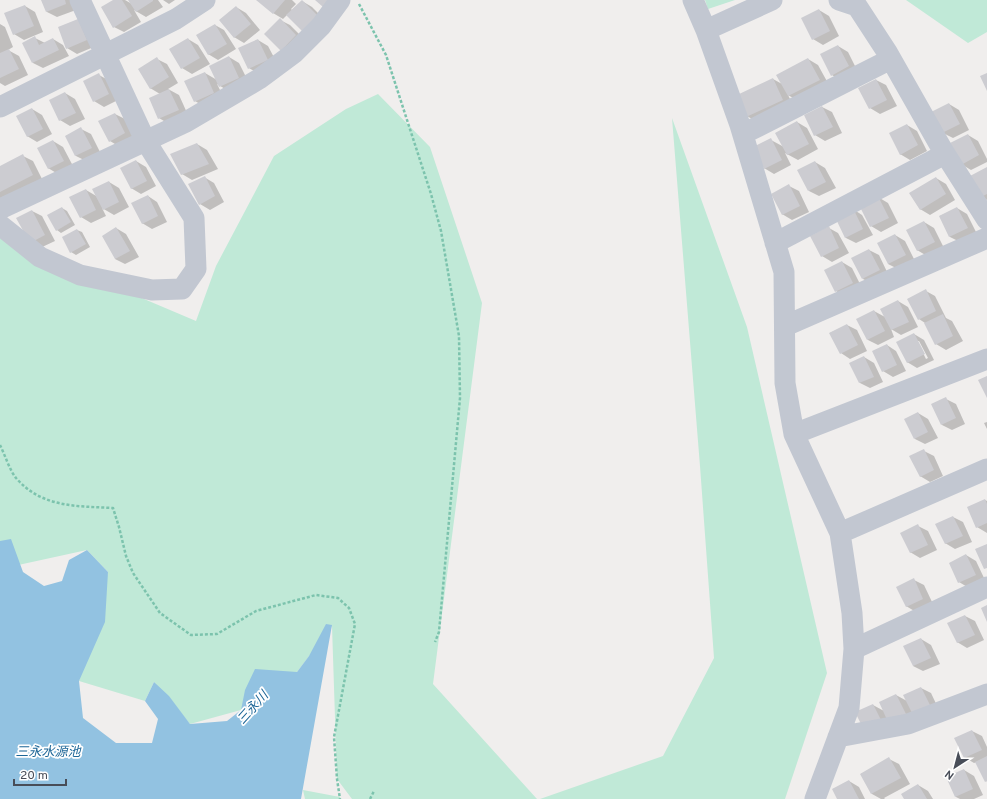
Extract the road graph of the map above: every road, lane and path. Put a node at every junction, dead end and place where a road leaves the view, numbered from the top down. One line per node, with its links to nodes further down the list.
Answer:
1 (80, 0): 9 (street)
2 (205, 0): 9 (street)
3 (340, 0): 13 (street)
4 (357, 0): 27 (path)
5 (693, 0): 8 (street)
6 (772, 0): 8 (street)
7 (839, 0): 10 (street)
8 (706, 30): 12 (street)
9 (106, 55): 11 (street); 13 (street)
10 (891, 60): 12 (street); 14 (street)
11 (0, 107)
12 (742, 134): 19 (street)
13 (145, 140): 15 (street); 17 (street)
14 (945, 154): 16 (street); 19 (street)
15 (0, 209)
16 (987, 220)
17 (0, 225)
18 (987, 238): 20 (street)
19 (775, 243): 20 (street)
20 (785, 326): 22 (street)
21 (987, 359): 22 (street)
22 (794, 434): 25 (street)
23 (0, 445): 32 (path)
24 (987, 469): 25 (street)
25 (840, 533): 28 (street)
26 (987, 587): 28 (street)
27 (434, 642)
28 (854, 649): 30 (street)
29 (987, 694): 30 (street)
30 (838, 737): 34 (street)
31 (374, 791): 33 (path)
32 (340, 799)
33 (370, 799)
34 (815, 799)

